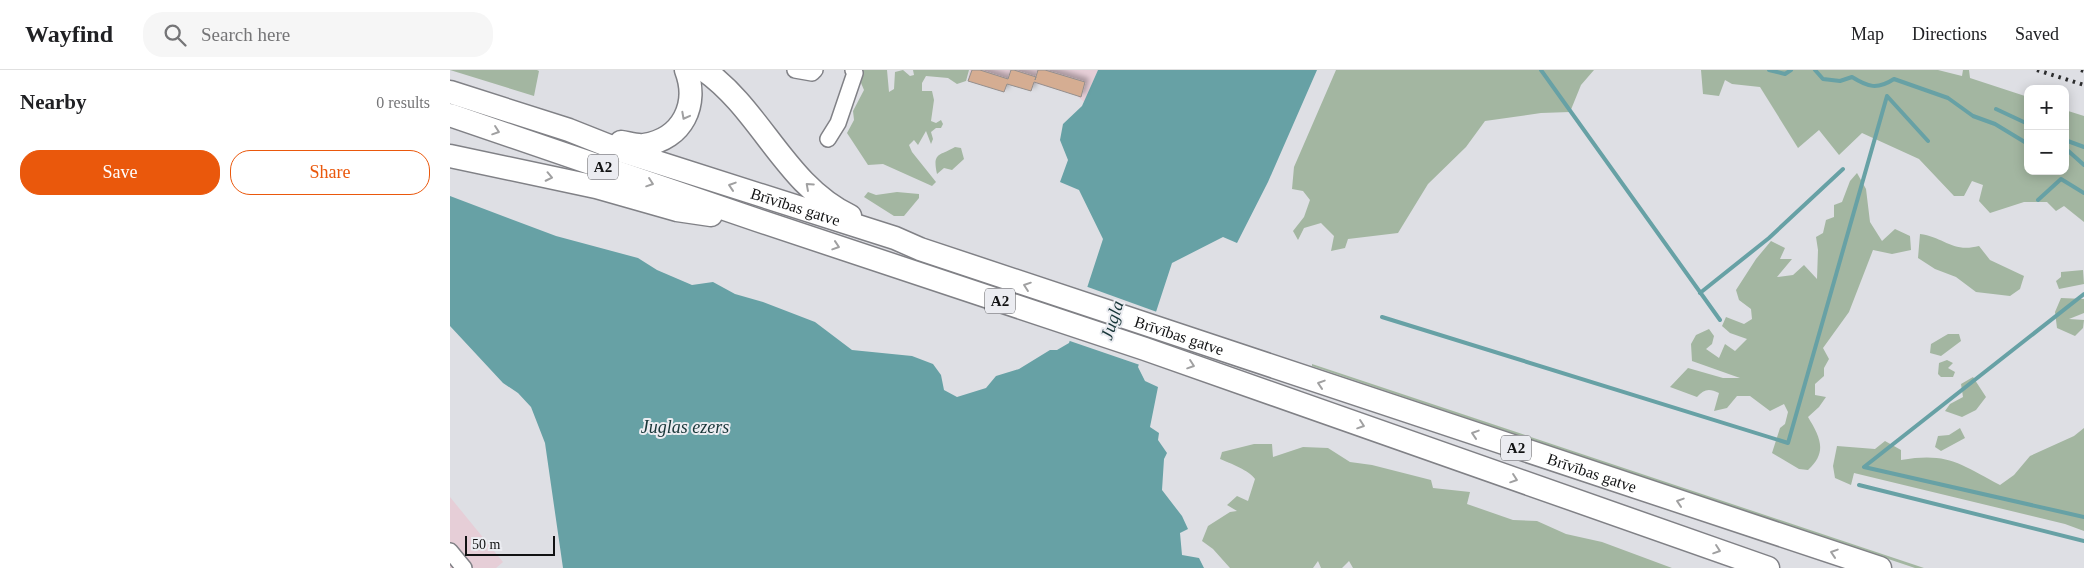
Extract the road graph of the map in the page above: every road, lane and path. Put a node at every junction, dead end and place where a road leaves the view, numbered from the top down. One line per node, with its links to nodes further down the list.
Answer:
1 (686, 70): 8 (highway, one-way to 8)
2 (704, 70): 12 (highway, one-way to 2)
3 (794, 70): 4 (lane)
4 (815, 70)
5 (853, 70): 9 (lane)
6 (450, 92): 8 (highway, Brīvības gatve / A2)
7 (450, 115): 11 (highway, Brīvības gatve / A2, one-way to 11)
8 (569, 130): 12 (highway, Brīvības gatve / A2, one-way to 8)
9 (828, 139)
10 (450, 156): 11 (highway, one-way to 11)
11 (757, 220): 15 (highway, Brīvības gatve / A2, one-way to 15)
12 (895, 238): 16 (highway, Brīvības gatve / A2, one-way to 12)
13 (450, 550): 14 (lane)
14 (464, 568)
15 (1768, 568)
16 (1880, 568)

